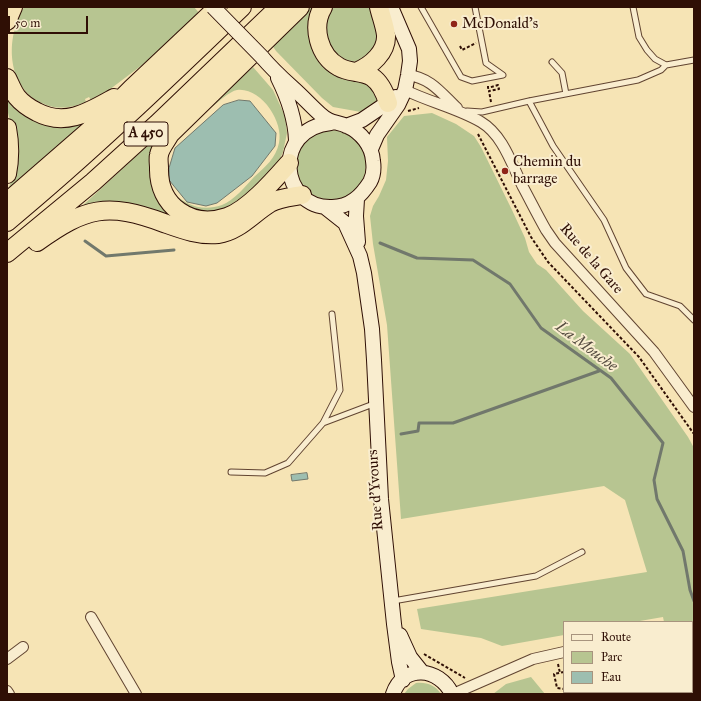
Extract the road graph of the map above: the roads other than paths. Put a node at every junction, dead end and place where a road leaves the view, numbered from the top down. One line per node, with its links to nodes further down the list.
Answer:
1 (13, 7): 13 (highway)
2 (213, 7): 18 (main road, bridge)
3 (218, 7): 21 (highway)
4 (242, 7): 38 (highway, A 450)
5 (279, 7): 39 (highway, A 450)
6 (300, 7): 32 (highway)
7 (323, 7): 17 (highway)
8 (379, 7): 17 (highway)
9 (391, 7): 19 (main road)
10 (421, 7): 11 (lane)
11 (475, 7)
12 (634, 7): 16 (lane)
13 (7, 21)
14 (694, 60): 16 (lane)
15 (552, 62): 23 (lane)
16 (666, 65): 23 (lane)
17 (356, 72): 25 (highway)
18 (276, 74): 27 (main road); 30 (main road)
19 (408, 75): 22 (main road); 26 (street, Rue de la Gare)
20 (7, 78): 21 (highway)
21 (131, 90): 36 (highway)
22 (405, 90): 25 (main road); 26 (street, Rue de la Gare)
23 (566, 94): 24 (lane)
24 (530, 101): 26 (lane); 43 (lane)
25 (389, 110): 28 (main road); 31 (main road)
26 (460, 111): 45 (street, Rue de la Gare)
27 (331, 123): 28 (main road); 30 (main road)
28 (346, 126): 31 (main road)
29 (7, 128): 33 (highway)
30 (296, 140): 32 (main road)
31 (371, 149): 35 (main road)
32 (290, 164): 34 (main road)
33 (7, 174)
34 (302, 195): 37 (main road); 41 (highway)
35 (357, 199): 37 (main road); 40 (main road)
36 (7, 202)
37 (326, 208): 40 (main road)
38 (7, 222)
39 (7, 253)
40 (360, 256): 44 (main road, Rue d'Yvours)
41 (7, 264)
42 (332, 314): 46 (lane)
43 (694, 320)
44 (377, 402): 46 (lane); 49 (main road, Rue d'Yvours)
45 (694, 407)
46 (323, 423): 47 (lane)
47 (231, 472)
48 (582, 552): 49 (lane)
49 (392, 602): 51 (main road, Rue d'Yvours)
50 (91, 617): 59 (street)
51 (394, 624): 55 (main road); 56 (main road, Rue d'Yvours)
52 (22, 648): 54 (street)
53 (563, 652): 61 (street)
54 (7, 659)
55 (422, 672): 56 (main road); 61 (main road)
56 (403, 680): 60 (main road)
57 (7, 691): 58 (street)
58 (9, 694)
59 (136, 694)
60 (394, 694)
61 (452, 694)

